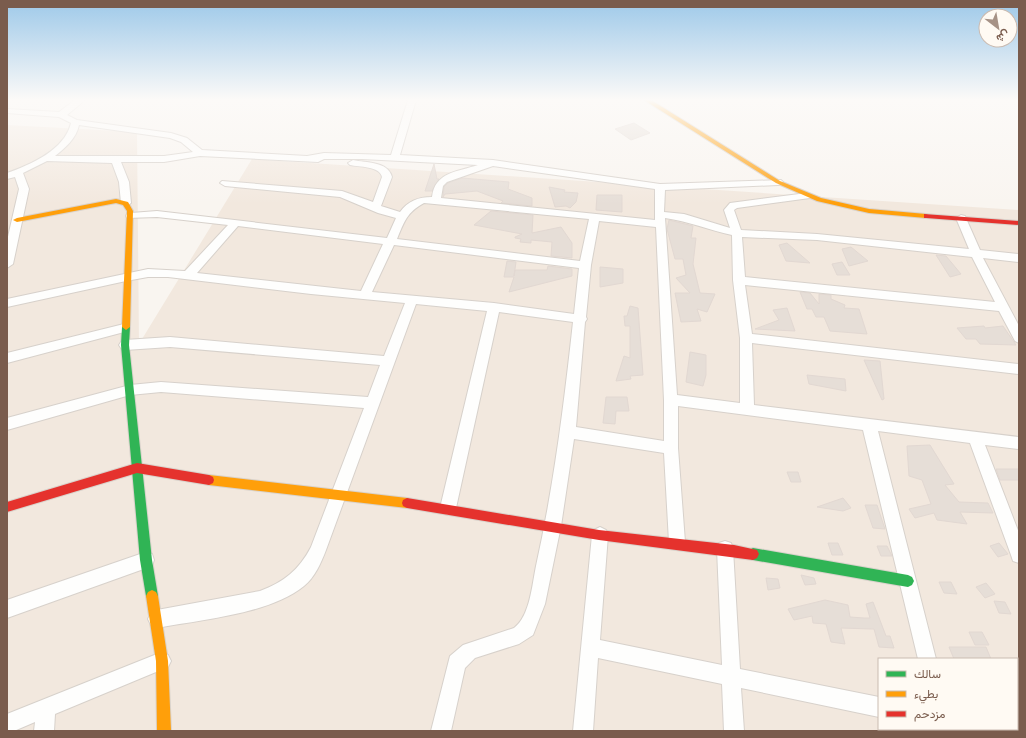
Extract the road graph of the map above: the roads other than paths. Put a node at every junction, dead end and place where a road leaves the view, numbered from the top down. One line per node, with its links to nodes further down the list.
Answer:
1 (73, 134): 6 (street)
2 (160, 134): 5 (street)
3 (402, 134): 8 (street)
4 (702, 134): 13 (street)
5 (200, 153): 7 (street); 9 (street)
6 (44, 158): 9 (street); 11 (street)
7 (309, 158): 8 (street); 19 (street)
8 (395, 158): 10 (street)
9 (116, 160): 18 (street)
10 (493, 163): 15 (street); 17 (street)
11 (18, 173): 12 (street); 25 (street)
12 (7, 176)
13 (778, 182): 15 (street); 16 (street)
14 (224, 184): 19 (street)
15 (660, 187): 24 (street)
16 (807, 196): 23 (street); 28 (street)
17 (436, 200): 21 (street); 22 (street)
18 (126, 203): 20 (street); 25 (street)
19 (376, 207): 21 (street)
20 (131, 216): 26 (street); 35 (street)
21 (402, 216): 29 (street)
22 (595, 218): 24 (street); 33 (street)
23 (961, 218): 27 (street); 30 (street)
24 (660, 219): 28 (street); 51 (street)
25 (17, 220): 32 (street)
26 (234, 224): 29 (street); 34 (street)
27 (1019, 224)
28 (737, 233): 30 (street); 36 (street)
29 (392, 240): 33 (street); 37 (street)
30 (976, 254): 31 (street); 41 (street)
31 (1019, 258)
32 (7, 264)
33 (585, 265): 42 (street)
34 (189, 274): 35 (street); 37 (street)
35 (126, 276): 39 (street); 43 (street)
36 (739, 280): 41 (street); 44 (street)
37 (365, 295): 38 (street)
38 (412, 299): 40 (street); 48 (street)
39 (7, 303)
40 (494, 307): 42 (street); 63 (street)
41 (1003, 307): 45 (street)
42 (581, 319): 56 (street)
43 (124, 328): 46 (street); 47 (street)
44 (746, 338): 49 (street); 53 (street)
45 (1019, 338)
46 (125, 345): 48 (street); 50 (street)
47 (7, 358)
48 (389, 362): 52 (street)
49 (1019, 369)
50 (130, 390): 52 (street); 54 (street); 60 (street)
51 (671, 400): 53 (street); 59 (street)
52 (373, 403): 61 (street)
53 (746, 409): 55 (street)
54 (7, 424)
55 (869, 424): 57 (street); 70 (street)
56 (568, 432): 59 (street); 64 (street)
57 (976, 439): 58 (street); 68 (street)
58 (1019, 443)
59 (671, 448): 66 (street)
60 (137, 468): 61 (street); 62 (street); 69 (street)
61 (336, 496): 63 (street); 72 (street)
62 (7, 507)
63 (448, 508): 64 (street)
64 (553, 526): 65 (street); 82 (street)
65 (600, 535): 66 (street); 73 (street)
66 (677, 542): 67 (street)
67 (725, 549): 70 (street); 76 (street)
68 (1019, 555)
69 (146, 560): 71 (street); 72 (street)
70 (908, 581): 74 (street)
71 (7, 610)
72 (156, 619): 75 (street)
73 (589, 647): 76 (street); 83 (street)
74 (927, 658)
75 (162, 661): 78 (street); 81 (street)
76 (731, 675): 77 (street); 84 (street)
77 (878, 707)
78 (46, 710): 79 (street); 80 (street)
79 (7, 724)
80 (44, 731)
81 (164, 731)
82 (441, 731)
83 (584, 731)
84 (734, 731)

